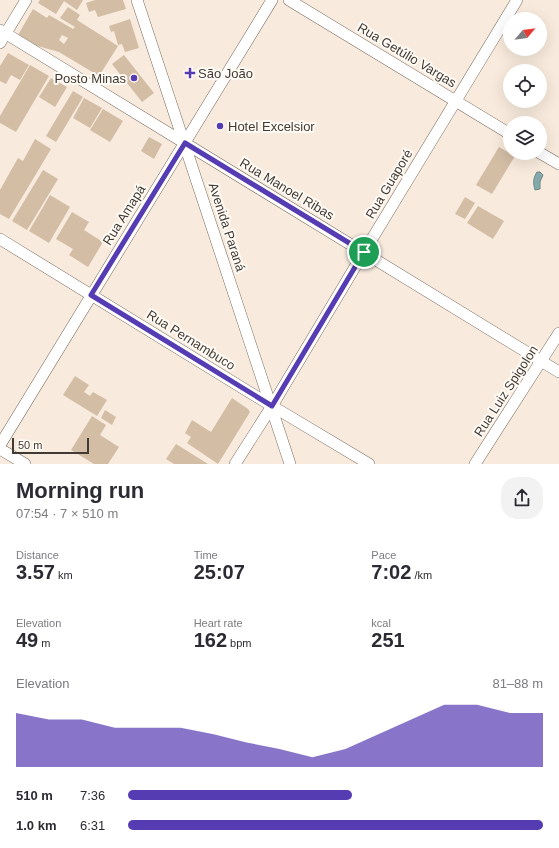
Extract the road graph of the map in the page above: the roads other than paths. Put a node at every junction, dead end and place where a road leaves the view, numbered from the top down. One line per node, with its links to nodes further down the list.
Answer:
1 (26, 0): 6 (street)
2 (137, 0): 9 (street, Avenida Paraná)
3 (272, 0): 9 (street, Rua Amapá)
4 (289, 0): 7 (street, Rua Getúlio Vargas)
5 (517, 0): 7 (street, Rua Guaporé)
6 (2, 35): 9 (street, Rua Manoel Ribas)
7 (456, 101): 8 (street, Rua Getúlio Vargas); 13 (street, Rua Guaporé)
8 (503, 130)
9 (185, 143): 13 (street, Rua Manoel Ribas); 14 (street, Rua Amapá); 18 (street, Avenida Paraná)
10 (547, 156): 11 (street)
11 (559, 164)
12 (0, 239): 14 (street, Rua Pernambuco)
13 (364, 252): 16 (street, Rua Manoel Ribas); 18 (street, Rua Guaporé)
14 (91, 295): 18 (street, Rua Pernambuco); 19 (street, Rua Amapá)
15 (559, 333): 16 (street, Rua Luiz Spigolon)
16 (542, 361): 17 (street, Rua Manoel Ribas); 25 (street, Rua Luiz Spigolon)
17 (559, 372)
18 (272, 406): 22 (street, Rua Guaporé); 23 (street, Avenida Paraná); 24 (street, Rua Pernambuco)
19 (0, 445)
20 (0, 449): 21 (street)
21 (25, 464)
22 (235, 464)
23 (290, 464)
24 (369, 464)
25 (476, 464)

